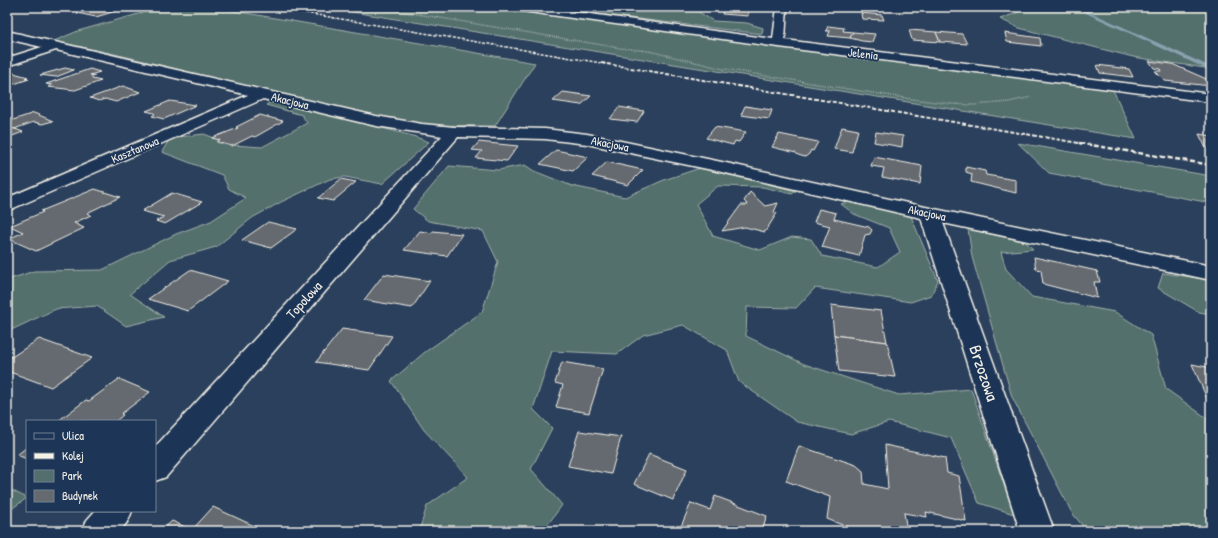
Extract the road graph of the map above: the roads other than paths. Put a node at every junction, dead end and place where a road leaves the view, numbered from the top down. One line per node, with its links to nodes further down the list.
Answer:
1 (515, 7): 3 (street, Jelenia)
2 (782, 7): 5 (street)
3 (567, 10): 5 (street, Jelenia)
4 (7, 35): 6 (street, Akacjowa)
5 (779, 43): 9 (street, Jelenia)
6 (58, 46): 7 (street); 8 (street, Akacjowa)
7 (7, 62)
8 (263, 94): 10 (street, Akacjowa); 11 (street, Kasztanowa)
9 (1211, 98)
10 (454, 132): 12 (street, Akacjowa); 14 (street, Topolowa)
11 (7, 205)
12 (930, 214): 13 (street, Akacjowa); 17 (street, Brzozowa)
13 (1211, 273)
14 (156, 467)
15 (115, 512): 16 (street)
16 (99, 531)
17 (1037, 531)

